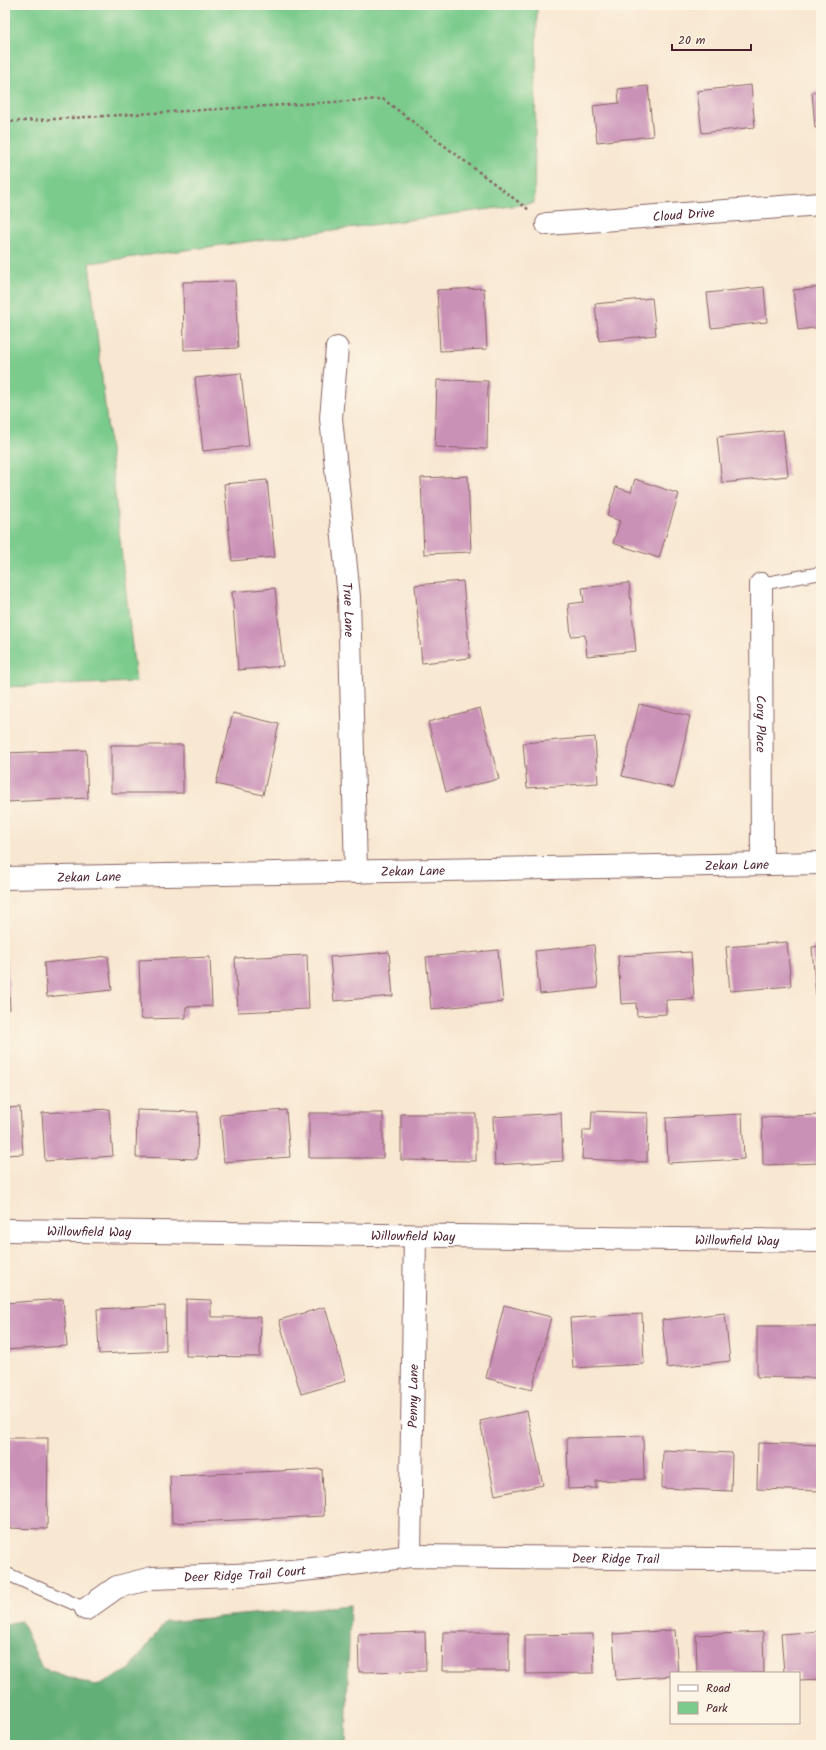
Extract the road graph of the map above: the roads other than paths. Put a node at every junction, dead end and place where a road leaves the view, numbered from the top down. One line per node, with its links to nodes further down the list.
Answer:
1 (821, 204): 2 (street, Cloud Drive)
2 (547, 224)
3 (337, 348): 8 (street, True Lane)
4 (821, 573): 5 (lane)
5 (762, 584): 7 (street, Cory Place)
6 (821, 863): 7 (street, Zekan Lane)
7 (762, 864): 8 (street, Zekan Lane)
8 (356, 872): 9 (street, Zekan Lane)
9 (5, 878)
10 (5, 1230): 11 (street, Willowfield Way)
11 (415, 1236): 12 (street, Willowfield Way); 13 (street, Penny Lane)
12 (821, 1241)
13 (410, 1556): 14 (street, Deer Ridge Trail); 16 (street, Deer Ridge Trail Court)
14 (821, 1560)
15 (5, 1573): 16 (lane)
16 (86, 1609)

